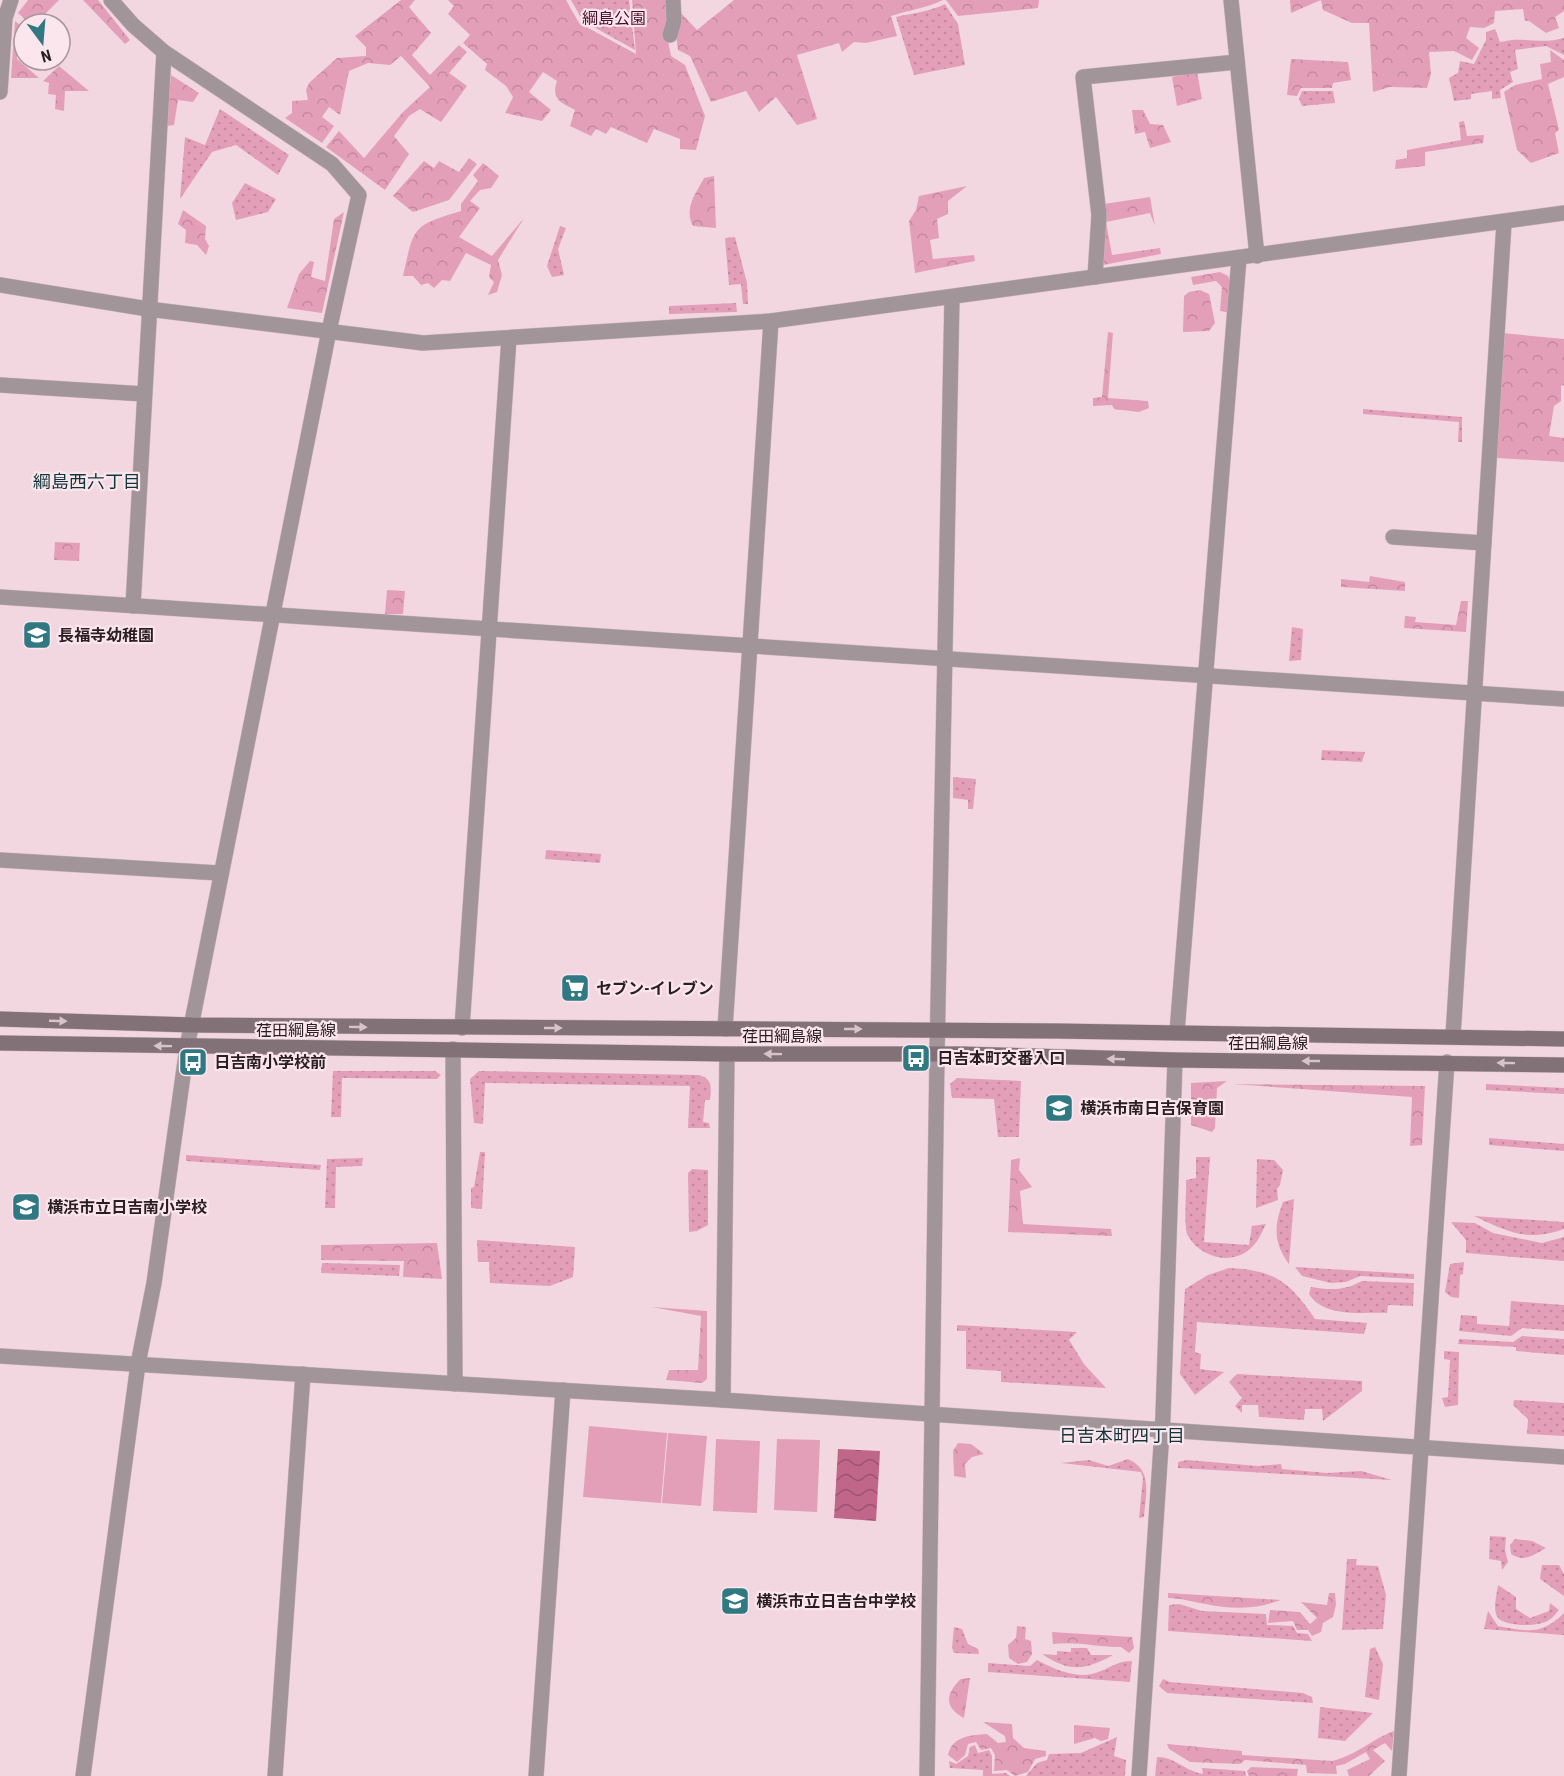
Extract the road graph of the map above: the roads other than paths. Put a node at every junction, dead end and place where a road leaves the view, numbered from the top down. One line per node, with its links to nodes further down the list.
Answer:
1 (11, 0): 8 (street)
2 (111, 0): 6 (street)
3 (674, 0): 5 (street)
4 (1231, 0): 7 (street)
5 (670, 35)
6 (164, 52): 16 (street); 18 (street)
7 (1237, 62): 11 (street); 13 (street)
8 (0, 92)
9 (1564, 213): 10 (street)
10 (1504, 223): 11 (street); 23 (street)
11 (1257, 256): 12 (street)
12 (1239, 258): 13 (street); 30 (street)
13 (1095, 277): 15 (street)
14 (0, 285): 16 (street)
15 (952, 297): 17 (street); 29 (street)
16 (148, 309): 18 (street); 21 (street)
17 (771, 321): 19 (street); 28 (street)
18 (329, 331): 19 (street); 26 (street)
19 (509, 338): 27 (street)
20 (0, 385): 21 (street)
21 (144, 394): 25 (street)
22 (1393, 537): 23 (street)
23 (1484, 543): 31 (street)
24 (0, 597): 25 (street)
25 (133, 606): 26 (street)
26 (272, 614): 27 (street); 34 (street)
27 (489, 629): 28 (street); 37 (street)
28 (750, 646): 29 (street); 38 (street)
29 (945, 658): 30 (street); 39 (street)
30 (1206, 676): 31 (street); 40 (street)
31 (1474, 693): 32 (street); 41 (street)
32 (1564, 699)
33 (0, 860): 34 (street)
34 (219, 873): 36 (street)
35 (0, 1019): 36 (main road, 荏田綱島線, one-way to 36)
36 (192, 1025): 37 (main road, 荏田綱島線, one-way to 37); 44 (street)
37 (462, 1028): 38 (main road, 荏田綱島線, one-way to 38)
38 (724, 1029): 39 (main road, 荏田綱島線, one-way to 39)
39 (937, 1030): 40 (main road, 荏田綱島線); 47 (street)
40 (1178, 1032): 41 (main road, 荏田綱島線)
41 (1453, 1036): 42 (main road, 荏田綱島線)
42 (1564, 1039)
43 (0, 1043): 44 (main road, 荏田綱島線, one-way to 43)
44 (186, 1047): 45 (main road, 荏田綱島線); 52 (street)
45 (453, 1049): 46 (main road, 荏田綱島線); 54 (street)
46 (727, 1054): 47 (main road, 荏田綱島線, one-way to 46); 56 (street)
47 (937, 1055): 48 (main road, 荏田綱島線, one-way to 47); 57 (street)
48 (1175, 1060): 49 (main road, 荏田綱島線, one-way to 48); 58 (street)
49 (1447, 1062): 50 (main road, 荏田綱島線, one-way to 49); 59 (street)
50 (1564, 1065)
51 (0, 1356): 52 (street)
52 (138, 1364): 53 (street); 61 (street)
53 (303, 1374): 54 (street); 62 (street)
54 (455, 1384): 55 (street)
55 (563, 1390): 56 (street); 63 (street)
56 (723, 1400): 57 (street)
57 (931, 1415): 58 (street); 64 (street)
58 (1162, 1430): 59 (street); 65 (street)
59 (1421, 1448): 60 (street); 66 (street)
60 (1564, 1457)
61 (83, 1776)
62 (275, 1776)
63 (536, 1776)
64 (927, 1776)
65 (1139, 1776)
66 (1399, 1776)

